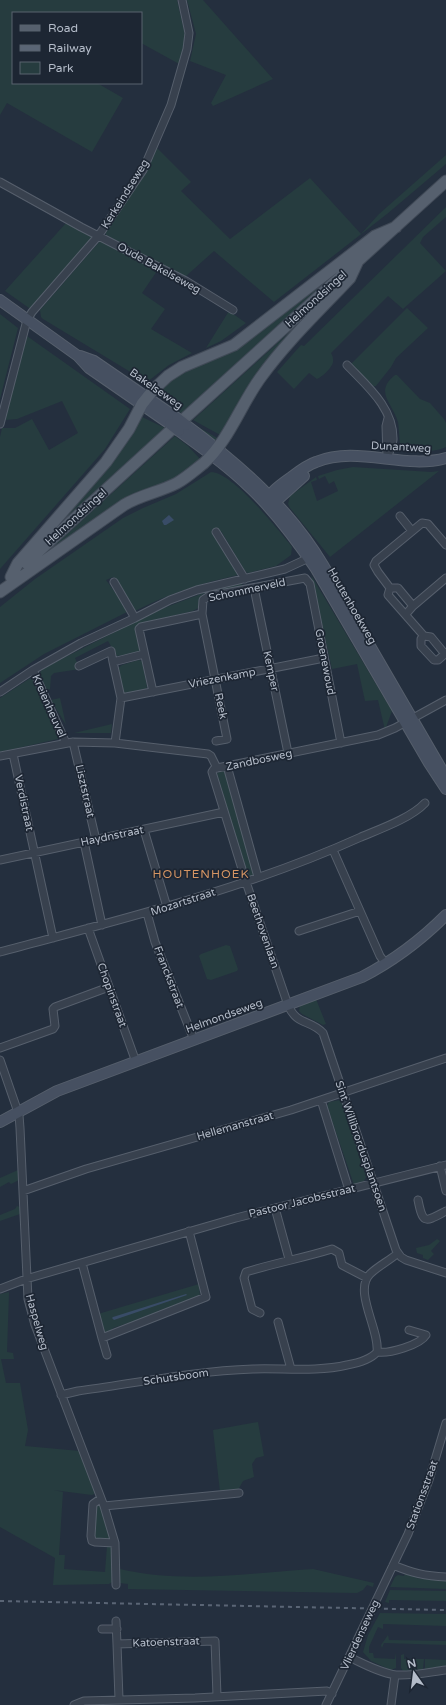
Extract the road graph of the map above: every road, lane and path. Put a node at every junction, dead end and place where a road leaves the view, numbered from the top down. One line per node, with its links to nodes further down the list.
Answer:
1 (182, 0): 5 (street, Kerkeindseweg)
2 (446, 181): 4 (main road, Helmondsingel)
3 (0, 182): 5 (street, Oude Bakelseweg)
4 (396, 228): 6 (main road, Helmondsingel); 11 (main road)
5 (99, 235): 8 (street, Oude Bakelseweg); 9 (street, Kerkeindseweg)
6 (356, 263): 13 (main road, Helmondsingel); 14 (main road)
7 (0, 300): 9 (street, Bakelseweg)
8 (233, 310)
9 (28, 320): 11 (street, Bakelseweg); 12 (street, Kerkeindseweg)
10 (347, 365): 15 (street)
11 (145, 400): 13 (street, Bakelseweg); 23 (main road)
12 (0, 424)
13 (178, 424): 14 (street, Bakelseweg); 23 (main road, Helmondsingel)
14 (215, 451): 17 (street, Houtenhoekweg); 31 (main road)
15 (387, 458): 16 (street, Dunantweg); 17 (street, Dunantweg)
16 (446, 458)
17 (270, 501): 22 (street, Houtenhoekweg)
18 (400, 516): 19 (street)
19 (412, 531): 21 (street); 30 (street)
20 (216, 532): 25 (street, Schommerveld)
21 (446, 545)
22 (313, 556): 25 (street, Schommerveld); 49 (street, Houtenhoekweg)
23 (11, 577): 28 (main road, Helmondsingel)
24 (446, 578): 32 (street)
25 (245, 579): 35 (street, Schommerveld)
26 (114, 582): 35 (street)
27 (309, 582): 29 (street, Schommerveld); 39 (street, Groenewoud)
28 (0, 586)
29 (254, 588): 33 (street, Schommerveld); 42 (street, Kemper)
30 (390, 588): 32 (street); 34 (street)
31 (0, 592)
32 (413, 606): 34 (street)
33 (202, 614): 38 (street, Schommerveld); 44 (street, Reek)
34 (406, 614): 36 (street)
35 (135, 618): 43 (street, Schommerveld)
36 (424, 636): 37 (street); 37 (street)
37 (445, 653)
38 (144, 654): 40 (street); 46 (street)
39 (324, 658): 42 (street, Vriezenkamp); 54 (street, Groenewoud)
40 (113, 662): 41 (street); 47 (street)
41 (79, 666)
42 (271, 669): 44 (street, Vriezenkamp); 55 (street, Kemper)
43 (33, 670): 45 (street, Schommerveld); 52 (street, Kreienheuvel)
44 (216, 680): 46 (street, Vriezenkamp); 50 (street, Reek)
45 (0, 692)
46 (153, 692): 47 (street, Vriezenkamp)
47 (121, 698): 53 (street)
48 (446, 700): 49 (street, Zandbosweg)
49 (409, 720): 54 (street, Zandbosweg); 60 (street, Houtenhoekweg); 61 (street, Houtenhoekweg)
50 (216, 741)
51 (73, 742): 52 (street, Zandbosweg); 53 (street, Zandbosweg); 65 (street, Lisztstraat)
52 (66, 743): 56 (street, Zandbosweg)
53 (114, 743): 59 (street, Zandbosweg)
54 (341, 743): 55 (street, Zandbosweg)
55 (288, 753): 58 (street, Zandbosweg)
56 (14, 754): 57 (street, Zandbosweg); 68 (street, Verdistraat)
57 (0, 756)
58 (226, 766): 59 (street, Zandbosweg); 70 (street, Beethovenlaan)
59 (217, 768): 63 (street, Beethovenlaan)
60 (446, 777)
61 (446, 789)
62 (425, 803): 67 (street, Mozartstraat)
63 (224, 812): 64 (street, Haydnstraat); 71 (street, Beethovenlaan)
64 (144, 830): 65 (street, Haydnstraat); 72 (street)
65 (96, 840): 66 (street, Haydnstraat)
66 (84, 842): 68 (street, Haydnstraat); 76 (street)
67 (333, 850): 70 (street, Mozartstraat); 73 (street)
68 (35, 853): 69 (street, Haydnstraat); 79 (street, Verdistraat)
69 (0, 860)
70 (258, 877): 71 (street, Mozartstraat)
71 (246, 882): 72 (street, Mozartstraat); 83 (street, Beethovenlaan)
72 (167, 907): 74 (street, Mozartstraat)
73 (360, 911): 78 (street); 81 (street)
74 (147, 913): 76 (street, Mozartstraat); 84 (street, Franckstraat)
75 (446, 915): 81 (street, Helmondseweg)
76 (102, 925): 77 (street, Mozartstraat)
77 (88, 928): 79 (street, Mozartstraat); 82 (street, Chopinstraat)
78 (299, 932)
79 (53, 938): 80 (street, Mozartstraat)
80 (0, 952)
81 (386, 964): 83 (street, Helmondseweg)
82 (109, 987): 85 (street); 88 (street, Chopinstraat)
83 (288, 1005): 84 (street, Helmondseweg); 89 (street, Sint Willibrordusplantsoen)
84 (194, 1040): 88 (street, Helmondseweg)
85 (0, 1048)
86 (446, 1058): 89 (street, Hellemanstraat)
87 (0, 1060): 91 (street, Haspelweg)
88 (136, 1062): 91 (street, Helmondseweg)
89 (342, 1093): 90 (street, Hellemanstraat); 94 (street, Sint Willibrordusplantsoen)
90 (321, 1100): 95 (street, Sint Willibrordusplantsoen); 97 (street, Hellemanstraat)
91 (17, 1112): 92 (street, Helmondseweg); 97 (street, Haspelweg)
92 (0, 1122)
93 (443, 1166): 94 (street, Pastoor Jacobsstraat); 96 (street, Pastoor Jacobsstraat)
94 (373, 1183): 95 (street, Pastoor Jacobsstraat); 102 (street, Sint Willibrordusplantsoen)
95 (349, 1190): 99 (street, Pastoor Jacobsstraat)
96 (446, 1190)
97 (23, 1191): 107 (street, Haspelweg)
98 (418, 1200): 100 (street)
99 (275, 1208): 101 (street, Pastoor Jacobsstraat); 103 (street)
100 (446, 1211)
101 (189, 1231): 104 (street, Pastoor Jacobsstraat); 112 (street)
102 (398, 1253): 105 (street); 106 (street)
103 (289, 1260): 106 (street); 109 (street)
104 (82, 1263): 107 (street, Pastoor Jacobsstraat); 112 (street)
105 (446, 1273)
106 (367, 1278): 113 (street)
107 (26, 1279): 108 (street, Pastoor Jacobsstraat); 116 (street, Haspelweg)
108 (0, 1289)
109 (260, 1313)
110 (278, 1322): 115 (street)
111 (409, 1330): 113 (street, Schutsboom)
112 (102, 1338): 114 (street)
113 (377, 1352): 115 (street, Schutsboom)
114 (107, 1354)
115 (292, 1369): 116 (street, Schutsboom)
116 (61, 1395): 119 (street, Haspelweg)
117 (446, 1423): 122 (street, Stationsstraat)
118 (239, 1493): 120 (street)
119 (100, 1499): 120 (street, Haspelweg); 121 (street)
120 (104, 1506): 121 (street, Haspelweg)
121 (115, 1543): 124 (street, Haspelweg)
122 (393, 1565): 123 (street); 129 (street, Vlierdenseweg)
123 (446, 1576)
124 (116, 1585)
125 (116, 1621): 127 (street)
126 (102, 1629): 127 (street)
127 (117, 1629): 128 (street)
128 (117, 1644): 133 (street, Katoenstraat); 134 (street, Katoenstraat)
129 (349, 1657): 131 (street); 132 (street, Vlierdenseweg)
130 (446, 1670): 131 (street)
131 (395, 1675): 137 (street)
132 (332, 1694): 133 (street); 136 (street, Vlierdenseweg)
133 (217, 1696): 134 (street)
134 (119, 1699): 135 (street)
135 (74, 1705)
136 (326, 1705)
137 (391, 1705)

